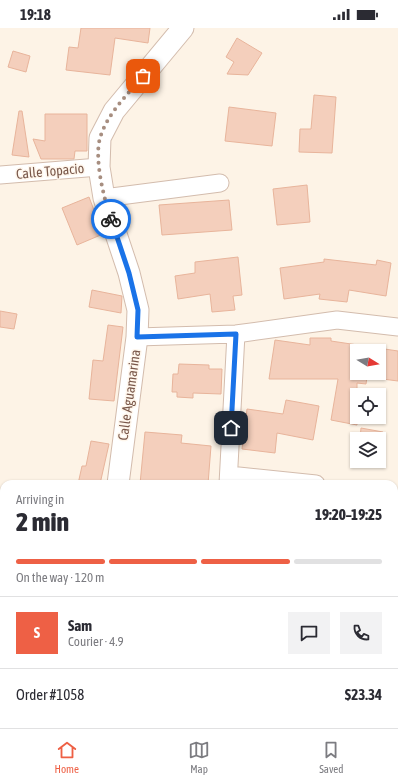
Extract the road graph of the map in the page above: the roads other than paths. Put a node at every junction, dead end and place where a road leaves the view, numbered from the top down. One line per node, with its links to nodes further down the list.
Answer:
1 (183, 28): 2 (street, Calle Aguamarina)
2 (99, 167): 3 (street, Calle Topacio); 5 (street, Calle Aguamarina)
3 (0, 175)
4 (220, 183): 5 (street)
5 (104, 198): 8 (street, Calle Aguamarina)
6 (398, 327): 7 (street)
7 (236, 334): 8 (street); 9 (street)
8 (137, 337): 10 (street, Calle Aguamarina)
9 (228, 479): 11 (street)
10 (119, 480)
11 (246, 480)

